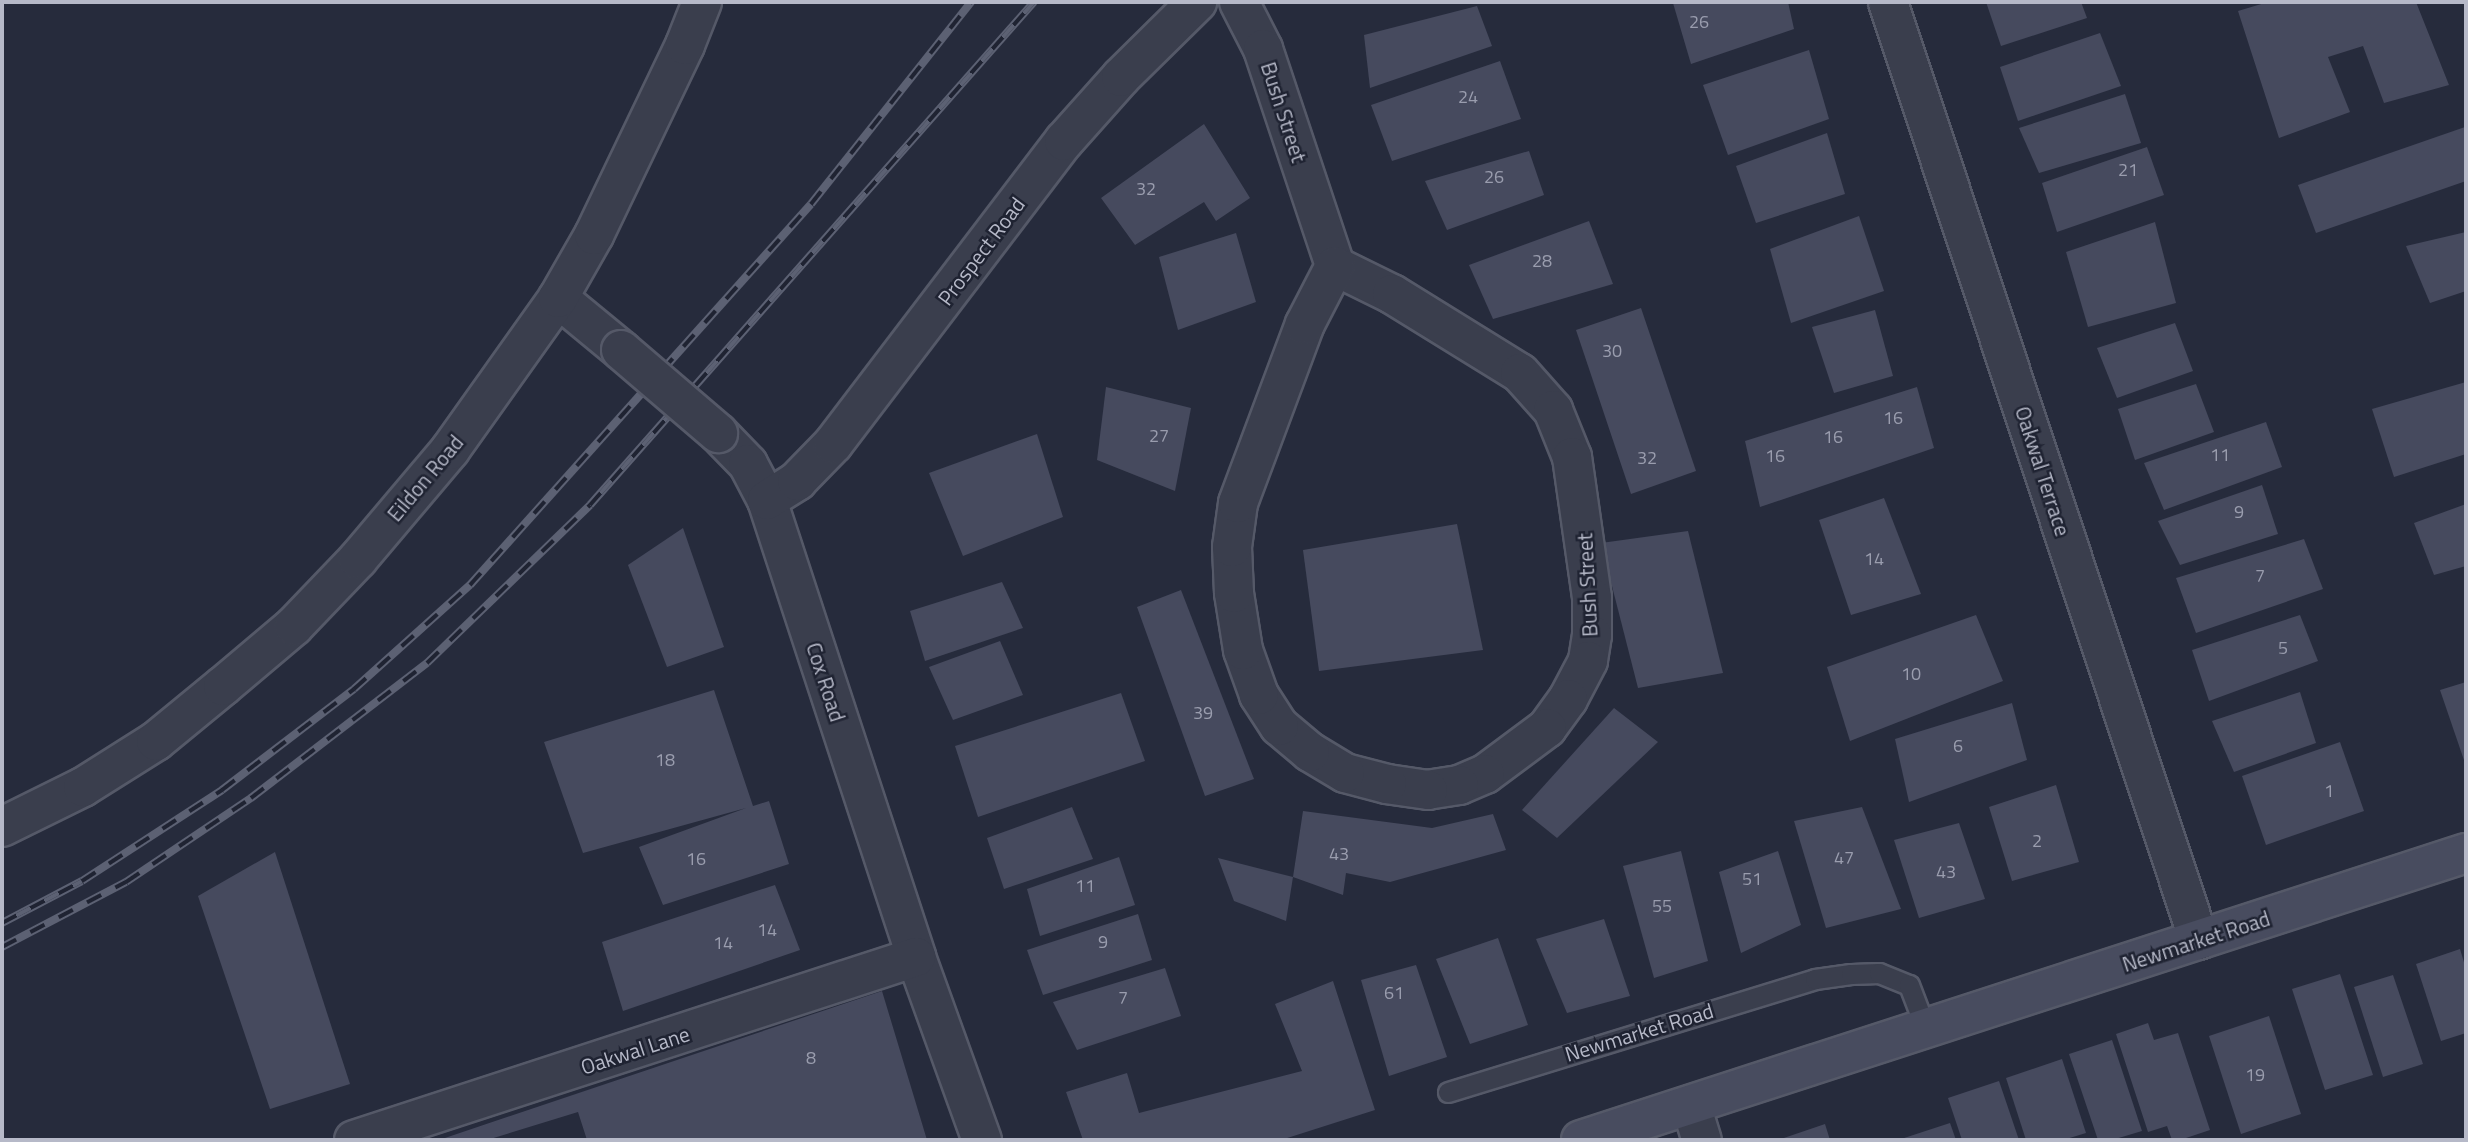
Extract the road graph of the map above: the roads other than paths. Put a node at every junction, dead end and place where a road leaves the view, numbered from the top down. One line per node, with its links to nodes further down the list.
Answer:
1 (702, 2): 6 (street, Eildon Road)
2 (1197, 2): 7 (street, Prospect Road)
3 (1239, 2): 5 (street, Bush Street)
4 (1888, 2): 10 (street, Oakwal Terrace)
5 (1335, 266): 5 (street, Bush Street)
6 (558, 298): 7 (street, Cox Road, bridge); 8 (street, Eildon Road)
7 (767, 500): 11 (street, Cox Road)
8 (2, 827)
9 (2466, 853): 10 (main road, Newmarket Road)
10 (2199, 940): 12 (main road, Newmarket Road)
11 (916, 957): 15 (street, Oakwal Lane); 16 (street, Cox Road)
12 (1925, 1027): 13 (lane, Newmarket Road); 14 (main road, Newmarket Road)
13 (1448, 1092)
14 (1696, 1123): 17 (main road, Newmarket Road)
15 (354, 1140)
16 (982, 1140)
17 (1581, 1140)

